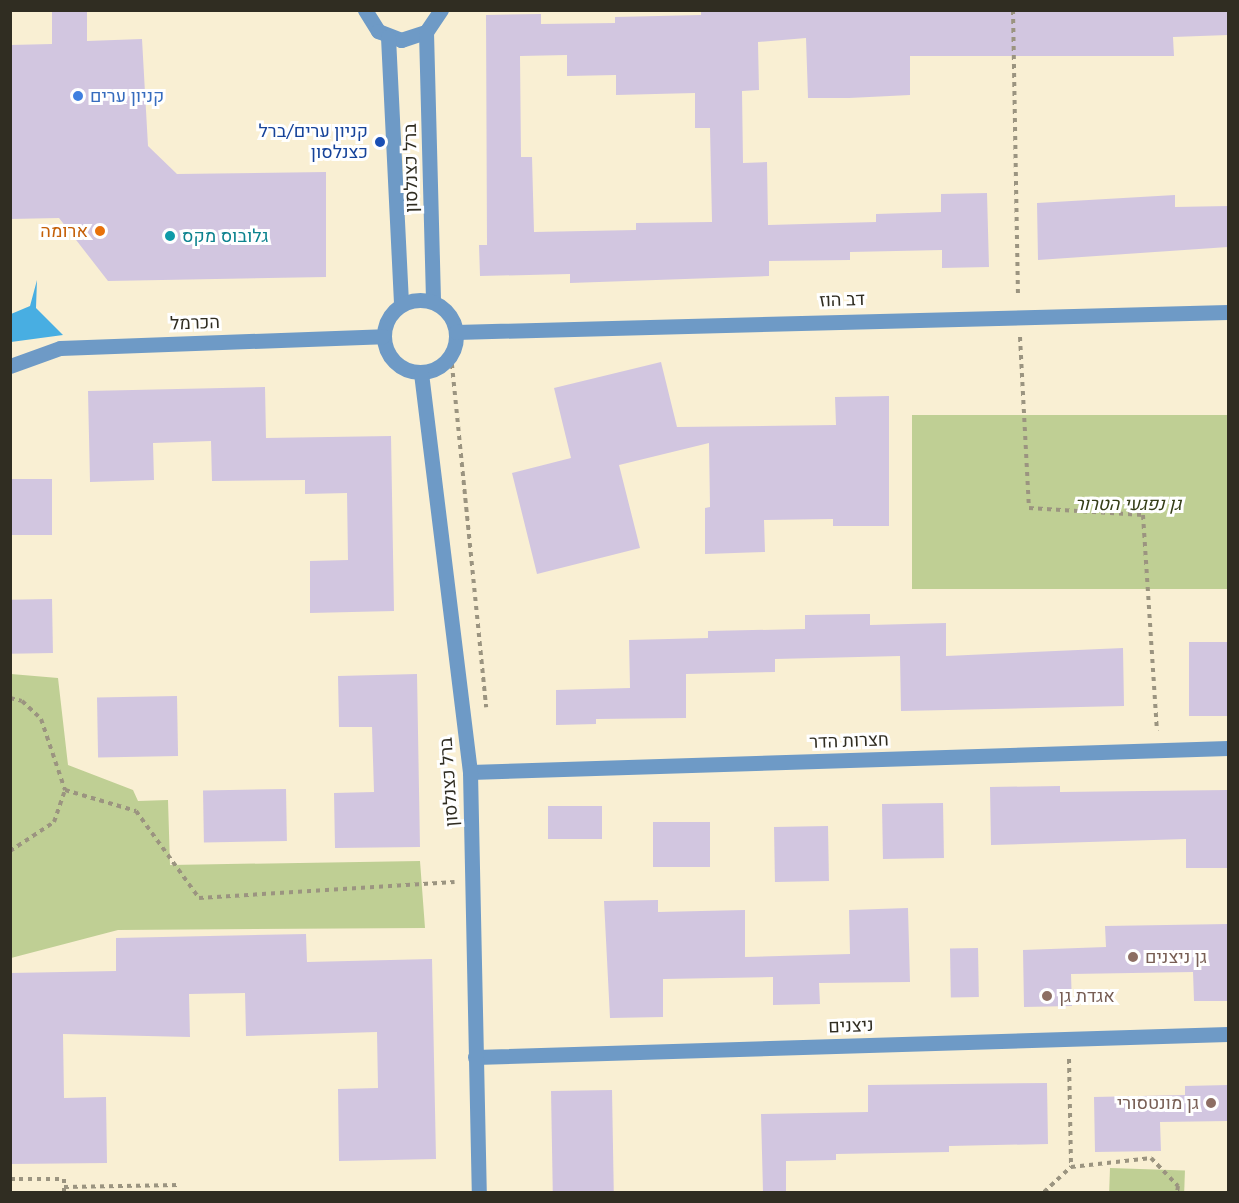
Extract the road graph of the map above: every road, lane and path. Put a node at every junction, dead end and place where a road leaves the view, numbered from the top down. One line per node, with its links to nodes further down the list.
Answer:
1 (365, 10): 5 (street)
2 (441, 10): 4 (street)
3 (1013, 10): 9 (path)
4 (426, 32): 5 (street); 6 (street, ברל כצנלסון)
5 (388, 37): 7 (street, ברל כצנלסון)
6 (433, 302): 7 (street); 10 (street)
7 (400, 305): 11 (street)
8 (1228, 312): 9 (street, דב הוז)
9 (1018, 314): 10 (street, דב הוז); 16 (path)
10 (456, 332): 13 (street)
11 (383, 336): 12 (street, הכרמל); 13 (street)
12 (10, 366)
13 (421, 373): 17 (street, ברל כצנלסון)
14 (10, 698): 18 (path)
15 (1228, 748): 16 (street, חצרות הדר)
16 (1158, 750): 17 (street, חצרות הדר)
17 (471, 772): 20 (street, ברל כצנלסון)
18 (65, 790): 19 (path); 20 (path)
19 (10, 851)
20 (472, 881): 23 (street, ברל כצנלסון)
21 (1228, 1034): 22 (street, ניצנים)
22 (1068, 1039): 23 (street, ניצנים); 24 (path)
23 (475, 1057): 28 (street, ברל כצנלסון)
24 (1071, 1167): 29 (path); 30 (path)
25 (10, 1179): 27 (path)
26 (180, 1185): 27 (path)
27 (64, 1190)
28 (479, 1192)
29 (1044, 1192)
30 (1178, 1192)

